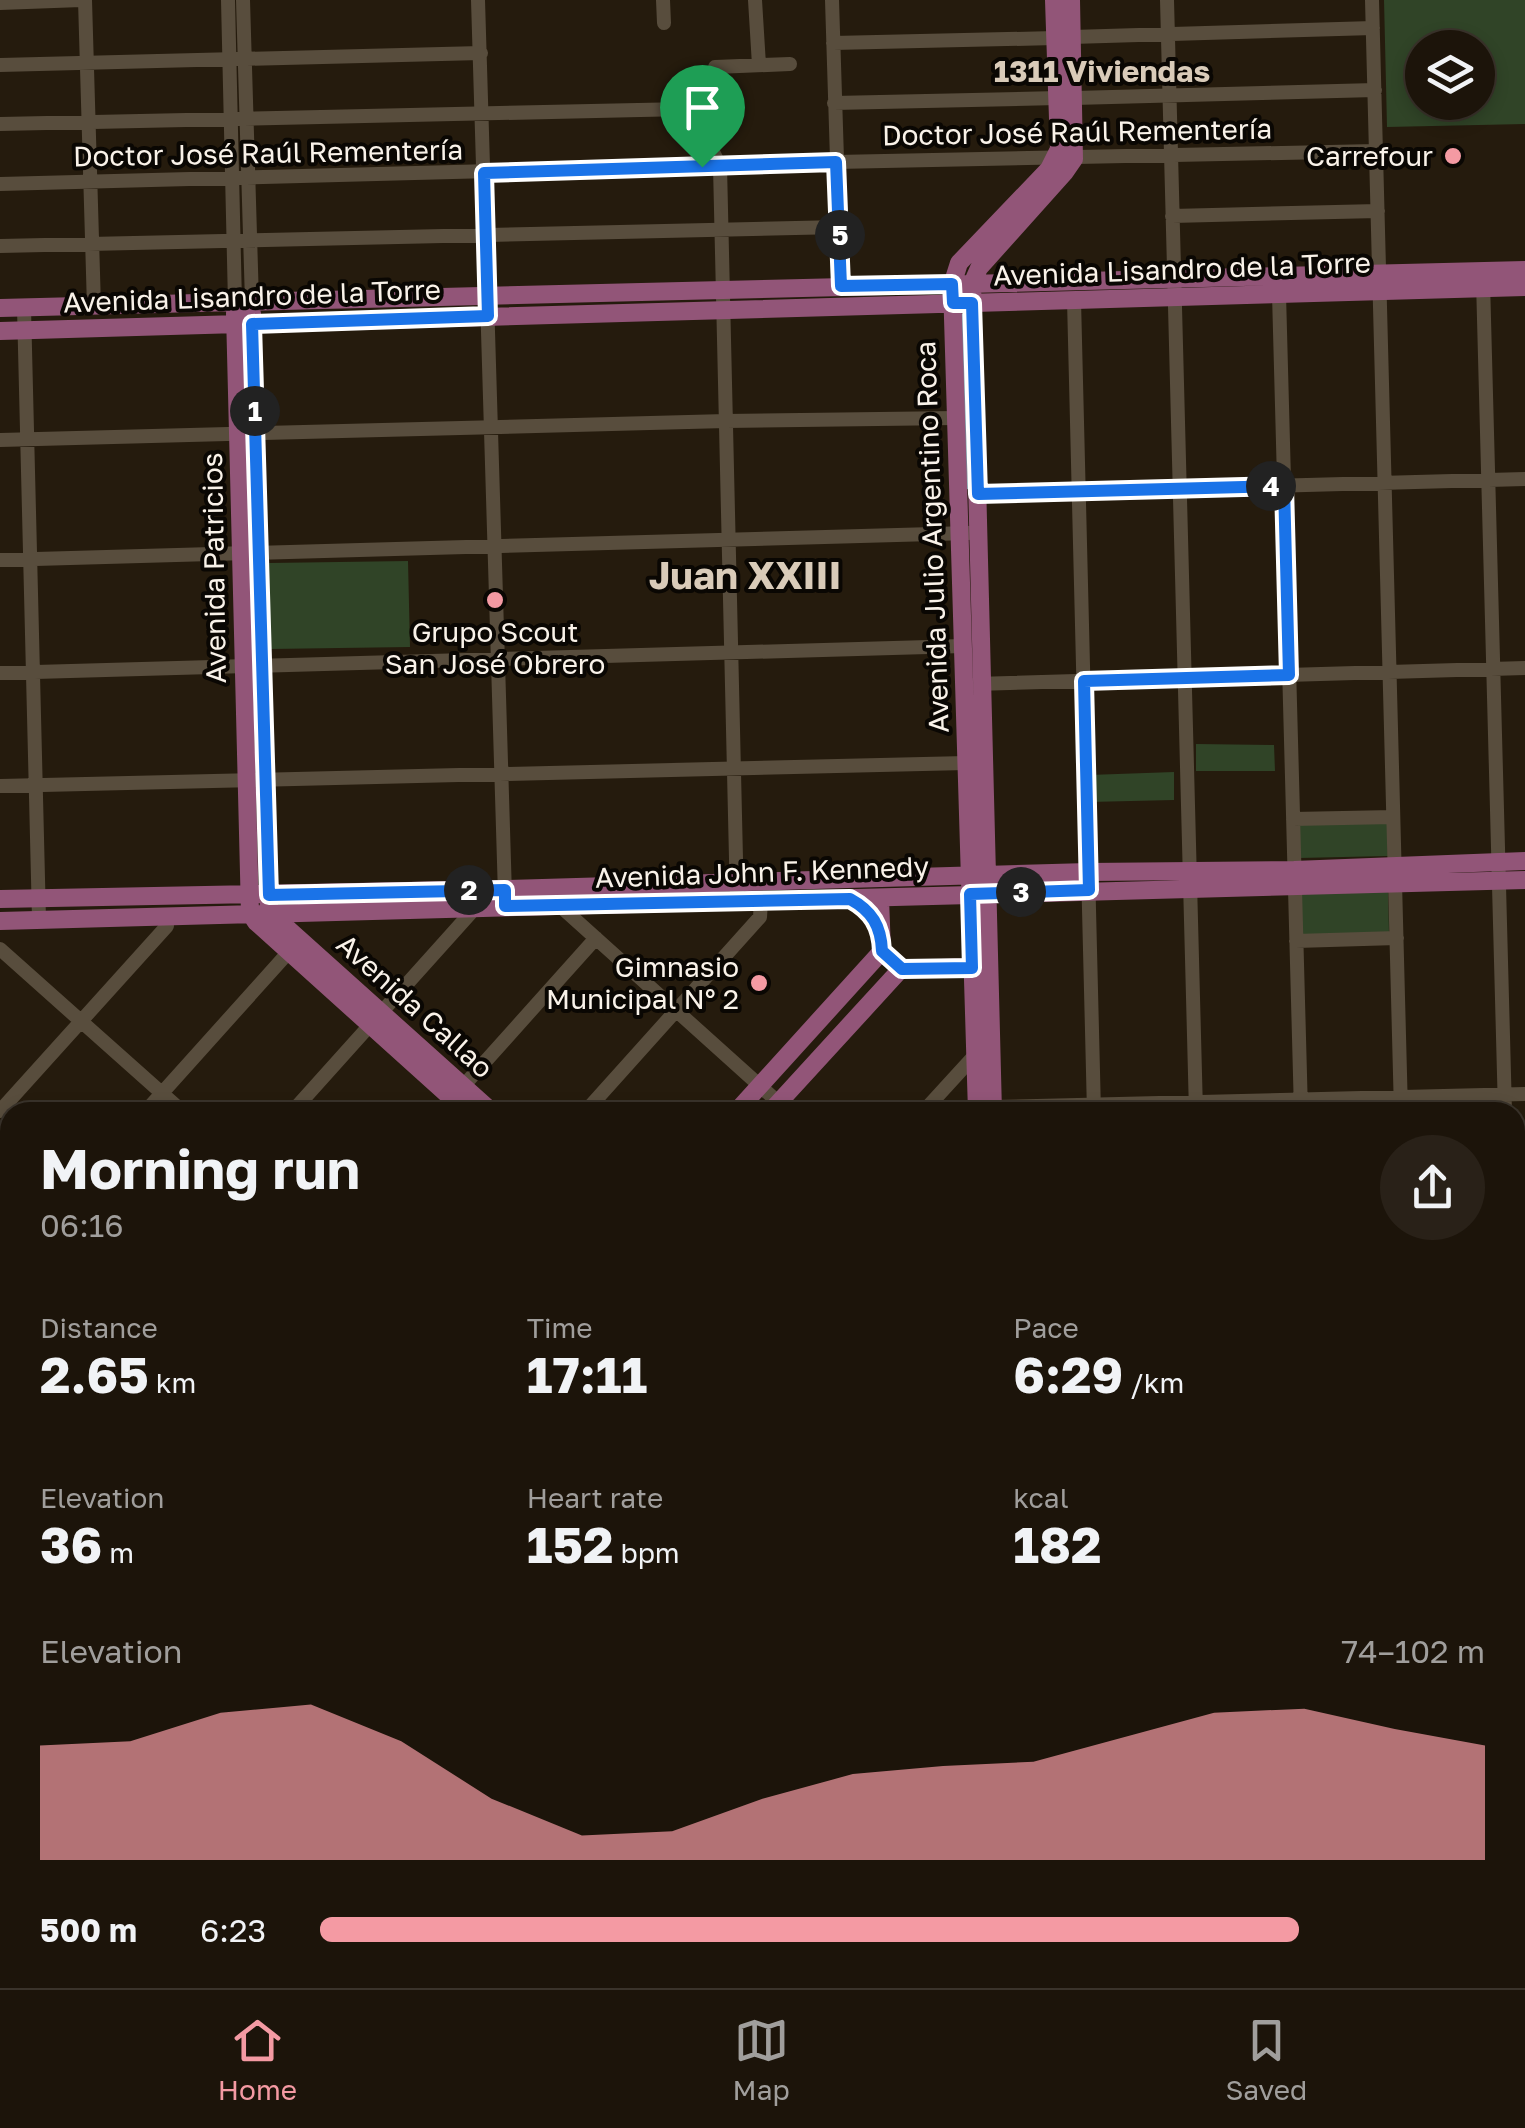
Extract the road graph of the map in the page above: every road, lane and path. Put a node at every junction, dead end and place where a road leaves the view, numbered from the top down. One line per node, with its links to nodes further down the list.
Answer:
1 (83, 0): 12 (street); 20 (street)
2 (228, 0): 19 (street, Avenida Patricios)
3 (243, 0): 19 (street, Avenida Patricios)
4 (663, 0): 13 (street)
5 (755, 0): 23 (street)
6 (832, 0): 17 (street)
7 (1054, 0): 16 (main road)
8 (1071, 0): 16 (main road)
9 (1166, 0): 15 (street)
10 (1372, 0): 14 (street)
11 (479, 1): 18 (street)
12 (0, 3)
13 (664, 23)
14 (1373, 28): 15 (street); 25 (street)
15 (1168, 34): 16 (street); 26 (street)
16 (1064, 37): 17 (street); 27 (main road)
17 (833, 42): 28 (street)
18 (481, 53): 19 (street); 29 (street)
19 (237, 59): 20 (street); 30 (street, Avenida Patricios)
20 (87, 64): 22 (street); 31 (street)
21 (790, 64): 23 (street)
22 (0, 65)
23 (758, 65): 24 (street)
24 (715, 66)
25 (1374, 90): 26 (street); 33 (street)
26 (1169, 95): 27 (street); 34 (street)
27 (1066, 98): 28 (street); 35 (main road)
28 (834, 103): 36 (street)
29 (483, 112): 30 (street); 37 (street); 38 (street)
30 (238, 118): 31 (street); 39 (street, Avenida Patricios); 40 (street, Avenida Patricios)
31 (88, 122): 32 (street); 42 (street)
32 (0, 124)
33 (1376, 151): 34 (street, Doctor José Raúl Rementería); 43 (street)
34 (1171, 156): 35 (street, Doctor José Raúl Rementería); 44 (street)
35 (1065, 159): 36 (street, Doctor José Raúl Rementería); 58 (main road)
36 (836, 162): 37 (street, Doctor José Raúl Rementería); 45 (street)
37 (720, 166): 38 (street, Doctor José Raúl Rementería); 46 (street)
38 (484, 173): 39 (street, Doctor José Raúl Rementería); 47 (street)
39 (248, 179): 40 (street, Doctor José Raúl Rementería); 48 (street, Avenida Patricios)
40 (232, 180): 42 (street, Doctor José Raúl Rementería); 49 (street, Avenida Patricios)
41 (0, 184): 42 (street, Doctor José Raúl Rementería)
42 (90, 184): 50 (street)
43 (1378, 211): 44 (street); 54 (street)
44 (1172, 216): 57 (street)
45 (840, 226): 46 (street); 55 (street)
46 (722, 230): 47 (street); 61 (street)
47 (486, 235): 48 (street); 60 (street)
48 (250, 240): 49 (street); 63 (street, Avenida Patricios)
49 (234, 241): 50 (street); 63 (street, Avenida Patricios)
50 (92, 244): 51 (street); 64 (street)
51 (0, 246)
52 (1525, 270): 53 (main road, Avenida Lisandro de la Torre)
53 (1483, 280): 54 (main road, Avenida Lisandro de la Torre); 56 (main road, Avenida Lisandro de la Torre); 78 (street)
54 (1380, 282): 57 (main road, Avenida Lisandro de la Torre); 59 (main road, Avenida Lisandro de la Torre); 79 (street)
55 (841, 286): 58 (main road, Avenida Lisandro de la Torre); 61 (main road, Avenida Lisandro de la Torre)
56 (1525, 287)
57 (1174, 288): 58 (main road, Avenida Lisandro de la Torre); 59 (main road, Avenida Lisandro de la Torre); 62 (main road, Avenida Lisandro de la Torre); 81 (street)
58 (962, 294): 61 (main road, Avenida Lisandro de la Torre); 62 (main road, Avenida Lisandro de la Torre); 71 (main road, Avenida Julio Argentino Roca); 83 (main road, Avenida Julio Argentino Roca)
59 (1280, 294): 80 (street)
60 (488, 296): 61 (main road, Avenida Lisandro de la Torre); 63 (main road, Avenida Lisandro de la Torre); 67 (street)
61 (723, 300): 67 (main road, Avenida Lisandro de la Torre); 72 (street)
62 (1074, 300): 82 (street)
63 (244, 303): 64 (main road, Avenida Lisandro de la Torre); 68 (main road, Avenida Patricios)
64 (94, 306): 66 (main road, Avenida Lisandro de la Torre)
65 (0, 308): 66 (main road, Avenida Lisandro de la Torre)
66 (24, 308): 70 (street)
67 (488, 316): 68 (main road, Avenida Lisandro de la Torre); 73 (street)
68 (244, 324): 70 (main road, Avenida Lisandro de la Torre); 74 (main road, Avenida Patricios)
69 (0, 330): 70 (main road, Avenida Lisandro de la Torre)
70 (24, 330): 76 (street)
71 (956, 418): 72 (street); 84 (main road, Avenida Julio Argentino Roca)
72 (726, 420): 73 (street); 85 (street)
73 (492, 427): 74 (street); 86 (street)
74 (247, 433): 76 (street); 87 (main road, Avenida Patricios)
75 (0, 440): 76 (street)
76 (29, 440): 88 (street)
77 (1525, 479): 78 (street)
78 (1488, 480): 79 (street); 94 (street)
79 (1385, 483): 80 (street); 96 (street)
80 (1284, 486): 81 (street); 99 (street)
81 (1180, 488): 82 (street); 100 (street)
82 (1079, 491): 83 (street); 101 (street)
83 (978, 494): 84 (main road, Avenida Julio Argentino Roca)
84 (969, 533): 85 (street); 90 (main road, Avenida Julio Argentino Roca); 102 (main road, Avenida Julio Argentino Roca)
85 (728, 540): 86 (street); 91 (street)
86 (495, 546): 87 (street); 92 (street)
87 (250, 553): 88 (street); 93 (main road, Avenida Patricios)
88 (32, 559): 89 (street); 98 (street)
89 (0, 560)
90 (963, 646): 91 (street); 102 (main road, Avenida Julio Argentino Roca)
91 (731, 651): 92 (street); 104 (street)
92 (498, 658): 93 (street); 105 (street)
93 (253, 665): 98 (street); 106 (main road, Avenida Patricios)
94 (1493, 668): 95 (street); 96 (street); 112 (street)
95 (1525, 668)
96 (1390, 672): 99 (street); 109 (street)
97 (0, 673): 98 (street)
98 (34, 673): 107 (street)
99 (1289, 675): 100 (street); 110 (street)
100 (1184, 678): 101 (street); 116 (street)
101 (1084, 681): 102 (street); 118 (street)
102 (973, 684): 103 (main road, Avenida Julio Argentino Roca); 120 (main road, Avenida Julio Argentino Roca)
103 (966, 762): 104 (street); 120 (main road, Avenida Julio Argentino Roca)
104 (734, 768): 105 (street); 119 (street)
105 (502, 775): 106 (street); 122 (street)
106 (256, 781): 107 (street); 128 (main road, Avenida Patricios)
107 (36, 785): 108 (street); 121 (street)
108 (0, 786)
109 (1394, 817): 110 (street); 113 (street)
110 (1293, 819): 114 (street)
111 (1525, 861): 112 (main road, Avenida John F. Kennedy)
112 (1499, 871): 113 (main road, Avenida John F. Kennedy); 117 (main road, Avenida John F. Kennedy); 148 (street)
113 (1395, 874): 114 (main road, Avenida John F. Kennedy); 135 (street)
114 (1294, 878): 116 (main road, Avenida John F. Kennedy); 136 (street)
115 (896, 879): 119 (main road, Avenida John F. Kennedy); 120 (main road, Avenida John F. Kennedy); 123 (main road)
116 (1190, 880): 118 (main road, Avenida John F. Kennedy); 163 (street)
117 (1525, 880)
118 (1088, 881): 120 (main road, Avenida John F. Kennedy); 162 (street)
119 (737, 882): 122 (main road, Avenida John F. Kennedy); 127 (street)
120 (978, 884): 123 (main road, Avenida John F. Kennedy); 140 (main road, Avenida Julio Argentino Roca)
121 (40, 898): 124 (main road, Avenida John F. Kennedy); 128 (main road, Avenida John F. Kennedy); 132 (street)
122 (505, 898): 128 (main road, Avenida John F. Kennedy); 129 (main road, Avenida John F. Kennedy); 130 (main road, Avenida John F. Kennedy)
123 (880, 898): 125 (main road, Avenida John F. Kennedy); 137 (main road)
124 (0, 899)
125 (850, 899): 126 (main road, Avenida John F. Kennedy); 137 (main road)
126 (762, 901): 127 (main road, Avenida John F. Kennedy); 142 (street)
127 (737, 902): 129 (main road, Avenida John F. Kennedy)
128 (260, 904): 130 (main road, Avenida John F. Kennedy); 131 (main road, Avenida John F. Kennedy); 138 (main road, Avenida Callao)
129 (559, 906): 134 (street)
130 (476, 907): 143 (street)
131 (166, 916): 132 (main road, Avenida John F. Kennedy); 144 (street)
132 (40, 919): 133 (main road, Avenida John F. Kennedy)
133 (0, 921)
134 (596, 938): 142 (street); 150 (street)
135 (1397, 938): 136 (street); 165 (street)
136 (1296, 942): 164 (street)
137 (882, 943): 141 (main road); 146 (main road)
138 (294, 946): 143 (main road, Avenida Callao); 147 (street)
139 (0, 949): 144 (street)
140 (980, 967): 141 (main road); 145 (main road, Avenida Julio Argentino Roca); 161 (main road, Avenida Julio Argentino Roca)
141 (902, 969): 158 (main road)
142 (676, 1011): 146 (street); 155 (street)
143 (376, 1019): 150 (main road, Avenida Callao); 154 (street)
144 (80, 1022): 147 (street); 151 (street)
145 (976, 1054): 159 (street); 160 (main road, Avenida Julio Argentino Roca)
146 (759, 1086): 156 (main road); 157 (street)
147 (162, 1094): 152 (street); 153 (street)
148 (1505, 1094): 149 (street); 166 (street); 167 (street)
149 (1525, 1094)
150 (452, 1100)
151 (9, 1102)
152 (154, 1102)
153 (171, 1102)
154 (301, 1102)
155 (594, 1102)
156 (745, 1102)
157 (774, 1102)
158 (786, 1102)
159 (932, 1102)
160 (986, 1102)
161 (988, 1102)
162 (1094, 1102)
163 (1196, 1102)
164 (1300, 1102)
165 (1401, 1102)
166 (1429, 1102)
167 (1505, 1102)

